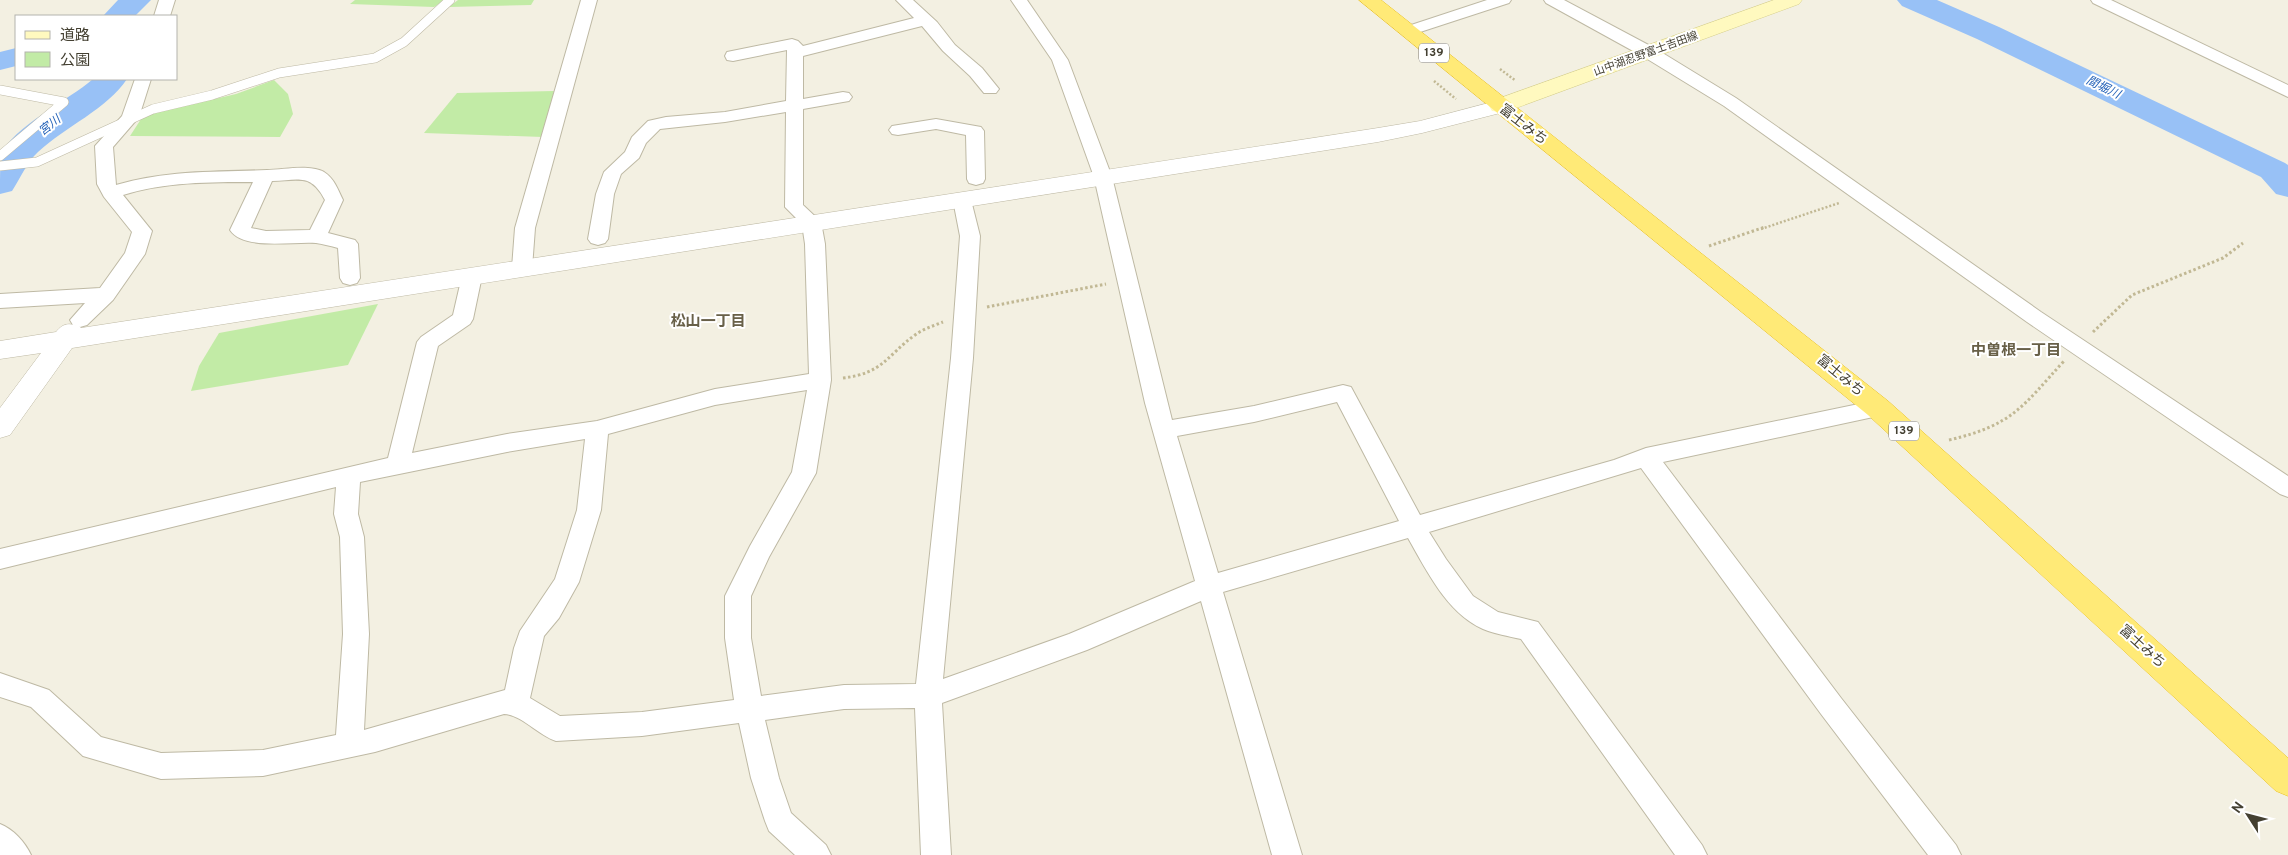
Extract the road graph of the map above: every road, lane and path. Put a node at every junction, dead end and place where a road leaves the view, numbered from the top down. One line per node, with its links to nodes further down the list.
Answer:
1 (167, 0): 12 (street)
2 (450, 0): 26 (lane)
3 (589, 0): 40 (street)
4 (904, 0): 13 (street)
5 (1019, 0): 30 (street)
6 (1369, 0): 14 (highway, 富士みち / 139)
7 (1503, 0): 14 (street)
8 (1552, 0): 15 (street)
9 (1741, 0): 15 (main road, 山中湖忍野富士吉田線)
10 (1792, 0): 17 (main road, 山中湖忍野富士吉田線)
11 (2099, 0): 22 (street)
12 (162, 15)
13 (926, 20): 16 (street); 20 (street)
14 (1408, 31): 24 (highway, 富士みち / 139)
15 (1629, 41): 17 (street); 24 (main road, 山中湖忍野富士吉田線)
16 (795, 53): 18 (street); 25 (street)
17 (1650, 53): 24 (main road, 山中湖忍野富士吉田線); 34 (street)
18 (733, 56)
19 (142, 80): 26 (street)
20 (990, 89)
21 (0, 90): 28 (lane)
22 (2288, 92)
23 (844, 96): 25 (street)
24 (1492, 100): 30 (street); 39 (highway, 富士みち / 139)
25 (795, 107): 36 (street); 38 (street)
26 (130, 118): 29 (lane); 33 (street)
27 (898, 130): 32 (street)
28 (0, 156)
29 (0, 166)
30 (1100, 169): 32 (street); 35 (street); 52 (street)
31 (265, 176): 33 (street); 37 (street); 37 (street)
32 (976, 179): 36 (street)
33 (111, 193): 43 (street)
34 (1861, 196): 39 (path); 56 (street)
35 (962, 200): 36 (street); 61 (street)
36 (803, 214): 38 (street); 40 (street); 48 (street)
37 (316, 237): 42 (street)
38 (598, 239): 40 (street)
39 (1686, 253): 49 (highway, 富士みち / 139)
40 (523, 259): 41 (street); 42 (street)
41 (472, 276): 45 (street); 54 (street)
42 (350, 278): 45 (street)
43 (106, 295): 44 (street); 45 (street)
44 (0, 301)
45 (72, 330): 46 (street); 47 (street); 50 (street)
46 (0, 332)
47 (0, 350)
48 (820, 380): 51 (street); 63 (street)
49 (1878, 408): 53 (street); 65 (highway, 富士みち / 139)
50 (0, 428)
51 (597, 429): 54 (street); 62 (street)
52 (1165, 430): 57 (street); 59 (street)
53 (1646, 457): 57 (street); 72 (street)
54 (398, 465): 55 (street)
55 (349, 475): 58 (street); 64 (street)
56 (2288, 488)
57 (1414, 527): 59 (street); 71 (street)
58 (0, 559)
59 (1210, 586): 61 (street); 70 (street)
60 (0, 685): 64 (street)
61 (928, 696): 63 (street); 69 (street)
62 (516, 703): 63 (street); 64 (street)
63 (749, 708): 68 (street)
64 (349, 745)
65 (2288, 780)
66 (0, 838): 67 (street)
67 (16, 855)
68 (816, 855)
69 (936, 855)
70 (1287, 855)
71 (1692, 855)
72 (1946, 855)

